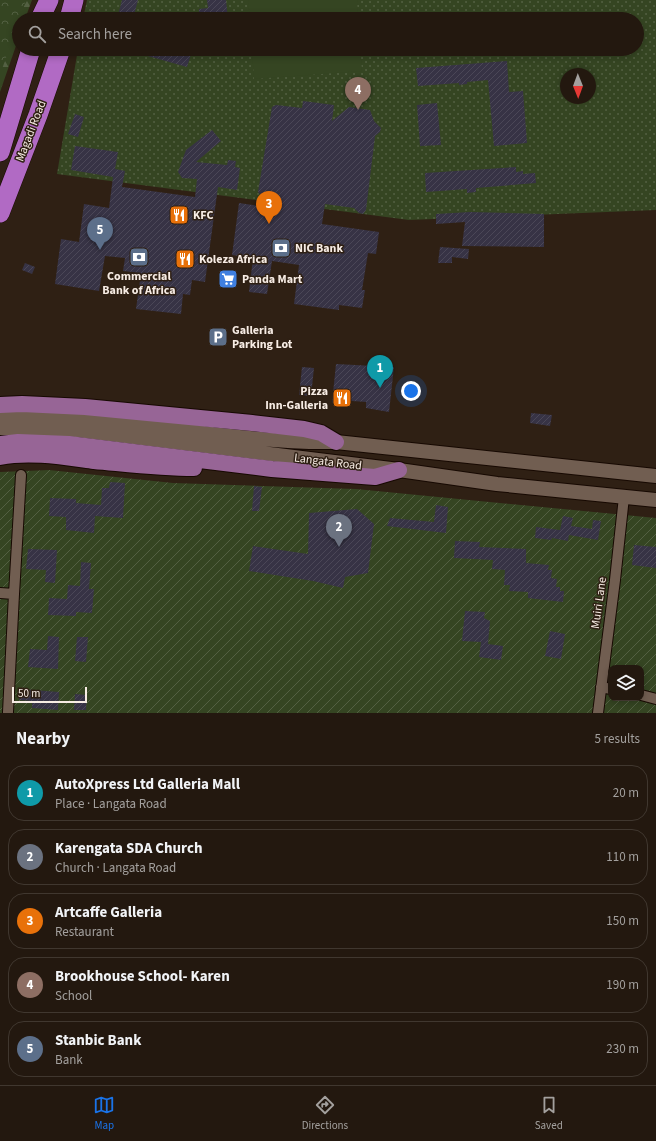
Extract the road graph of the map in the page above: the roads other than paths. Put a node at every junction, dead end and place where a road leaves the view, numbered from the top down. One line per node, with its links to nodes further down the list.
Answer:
1 (49, 0): 3 (highway)
2 (74, 0): 4 (highway)
3 (43, 12)
4 (71, 12)
5 (29, 56): 7 (highway, Magadi Road)
6 (59, 56): 10 (highway, Magadi Road)
7 (13, 112): 8 (main road); 9 (highway, Magadi Road)
8 (0, 128)
9 (0, 152)
10 (0, 213)
11 (0, 395): 12 (main road)
12 (22, 404): 13 (main road); 16 (main road)
13 (0, 405)
14 (0, 416): 16 (main road, Langata Road)
15 (0, 428): 20 (main road, Langata Road)
16 (336, 442): 22 (main road, Langata Road)
17 (0, 444): 19 (main road)
18 (0, 458): 19 (main road)
19 (272, 469): 20 (main road)
20 (399, 470): 23 (main road, Langata Road)
21 (21, 476): 26 (street)
22 (656, 476)
23 (624, 497): 24 (main road, Langata Road); 27 (street, Muiri Lane)
24 (656, 500)
25 (0, 593): 26 (street)
26 (14, 594): 30 (street)
27 (606, 688): 31 (street, Muiri Lane)
28 (644, 696): 29 (street)
29 (656, 699)
30 (8, 712)
31 (598, 713)

